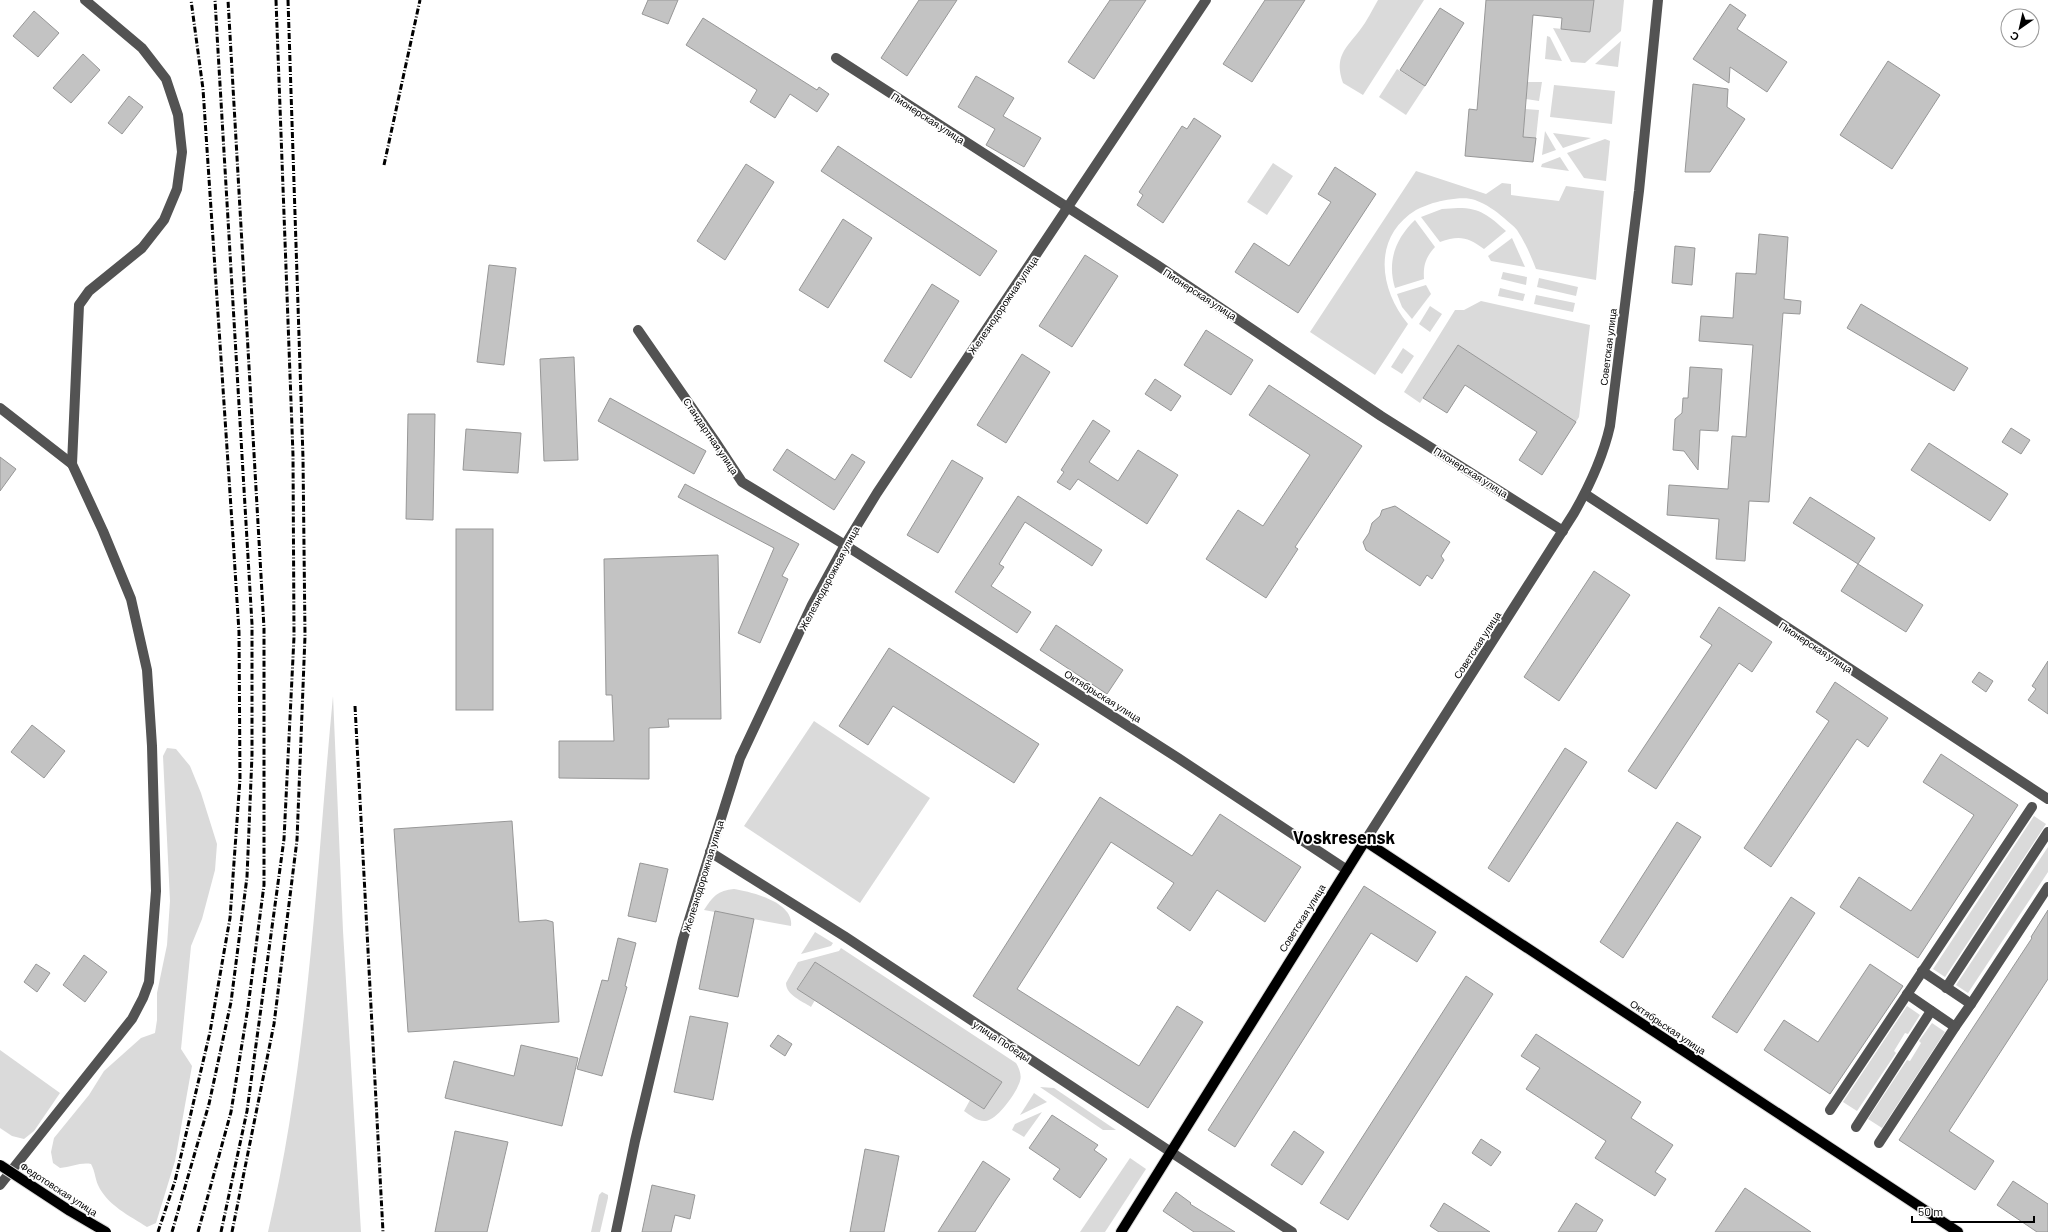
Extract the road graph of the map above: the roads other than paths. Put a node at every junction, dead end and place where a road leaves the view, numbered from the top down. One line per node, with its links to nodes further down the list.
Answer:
1 (85, 0): 8 (street)
2 (1206, 0): 5 (street, Железнодорожная улица)
3 (1658, 0): 9 (street, Советская улица)
4 (836, 58): 5 (street, Пионерская улица)
5 (1067, 208): 10 (street, Пионерская улица); 11 (street, Железнодорожная улица)
6 (638, 330): 11 (street, Стандартная улица)
7 (0, 408): 8 (street)
8 (72, 464): 30 (street)
9 (1585, 494): 10 (street, Советская улица); 12 (street, Пионерская улица)
10 (1563, 531): 15 (street, Советская улица)
11 (845, 545): 16 (street, Железнодорожная улица); 17 (street, Октябрьская улица)
12 (2048, 800)
13 (2032, 807): 19 (street)
14 (2048, 832): 20 (street)
15 (1365, 841): 17 (main road, Советская улица); 35 (main road, Октябрьская улица)
16 (710, 852): 28 (street, улица Победы); 32 (street, Железнодорожная улица)
17 (1347, 870): 28 (main road, Советская улица)
18 (2048, 887): 22 (street)
19 (1922, 972): 20 (street); 21 (street)
20 (1946, 988): 22 (street)
21 (1907, 994): 23 (street); 25 (street)
22 (1971, 1004): 24 (street)
23 (1931, 1011): 24 (street); 26 (street)
24 (1955, 1027): 27 (street)
25 (1830, 1110)
26 (1856, 1127)
27 (1879, 1143)
28 (1171, 1153): 33 (main road, Советская улица); 34 (street, улица Победы)
29 (0, 1165): 31 (main road, Федотовская улица, bridge)
30 (0, 1185)
31 (106, 1232)
32 (616, 1232)
33 (1121, 1232)
34 (1292, 1232)
35 (1958, 1232)

